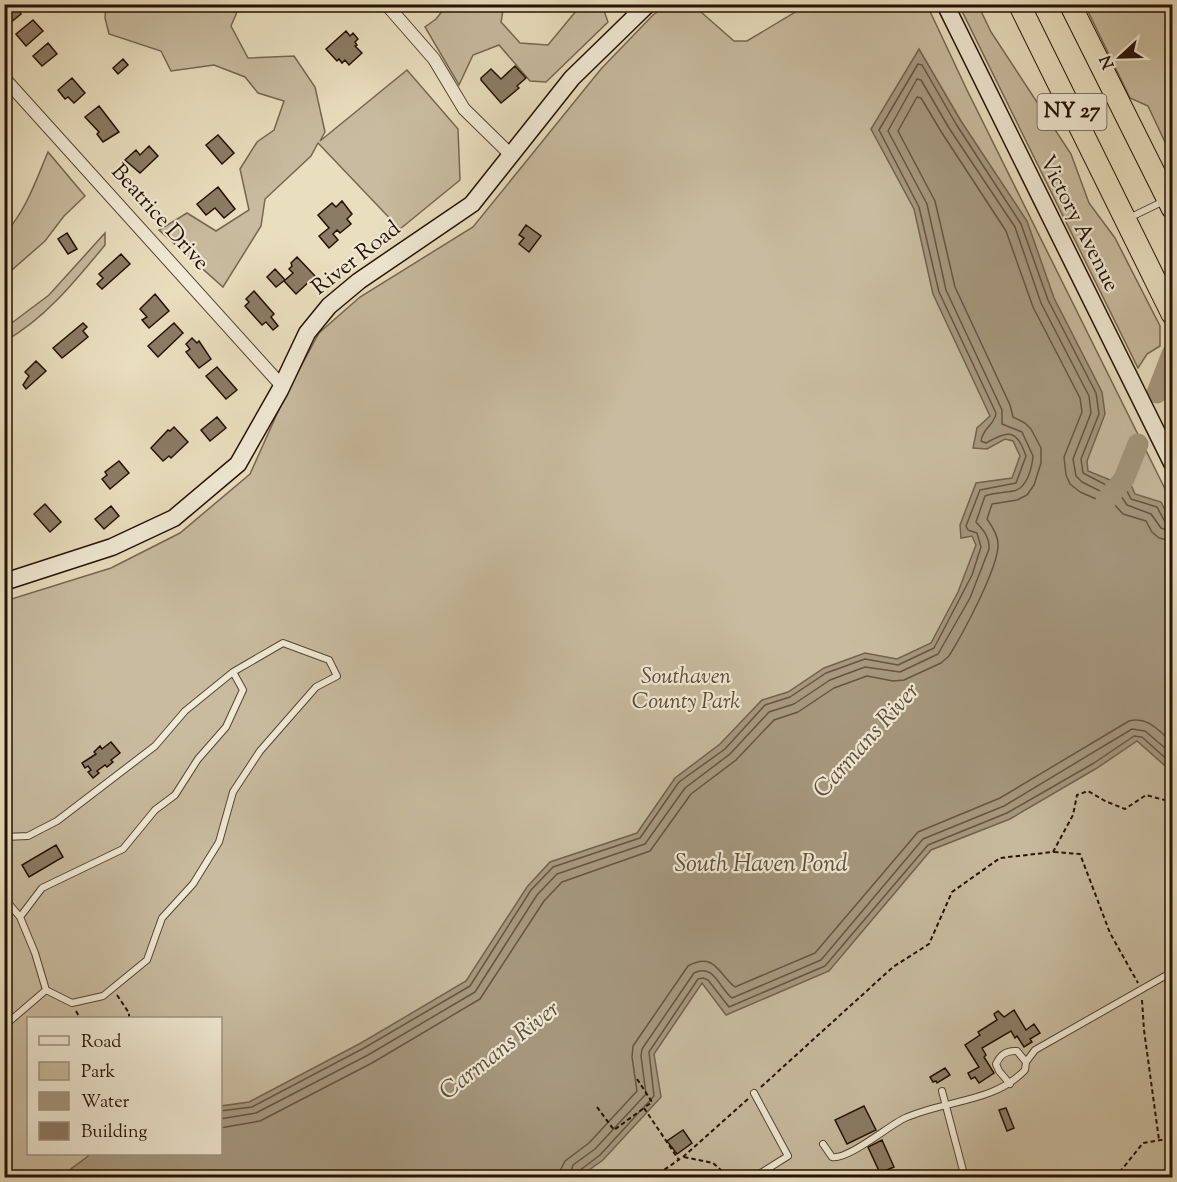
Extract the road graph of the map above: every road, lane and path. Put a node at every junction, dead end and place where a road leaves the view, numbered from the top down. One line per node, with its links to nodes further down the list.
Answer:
1 (386, 4): 7 (street)
2 (945, 4): 12 (street, Victory Avenue)
3 (1019, 4): 9 (highway, NY 27)
4 (1070, 4): 8 (highway, NY 27)
5 (637, 8): 7 (street, River Road)
6 (4, 78): 11 (street, Beatrice Drive)
7 (512, 156): 11 (street, River Road)
8 (1170, 204): 9 (lane)
9 (1126, 220): 10 (highway, NY 27)
10 (1173, 314)
11 (282, 387): 13 (street, River Road)
12 (1173, 463)
13 (4, 582)
14 (233, 672): 16 (lane); 19 (lane); 21 (lane)
15 (1173, 807): 17 (path)
16 (4, 837)
17 (1053, 852): 22 (path); 30 (path)
18 (4, 898): 19 (lane)
19 (20, 917): 23 (lane)
20 (1173, 972): 22 (lane)
21 (113, 988): 23 (lane); 24 (path)
22 (1141, 989): 26 (lane); 35 (path)
23 (46, 990): 25 (lane)
24 (129, 1017)
25 (4, 1026)
26 (1026, 1062): 28 (lane); 28 (lane)
27 (637, 1079): 33 (path)
28 (1010, 1084): 31 (lane)
29 (942, 1092): 31 (lane)
30 (754, 1093): 37 (path); 41 (lane)
31 (946, 1104): 36 (lane); 42 (lane)
32 (597, 1107): 33 (path)
33 (644, 1108): 38 (path)
34 (1173, 1137): 35 (path)
35 (1159, 1140): 43 (path)
36 (823, 1144)
37 (683, 1157): 38 (path); 40 (path)
38 (679, 1160): 39 (path)
39 (652, 1178)
40 (730, 1178)
41 (753, 1178)
42 (965, 1178)
43 (1115, 1178)

